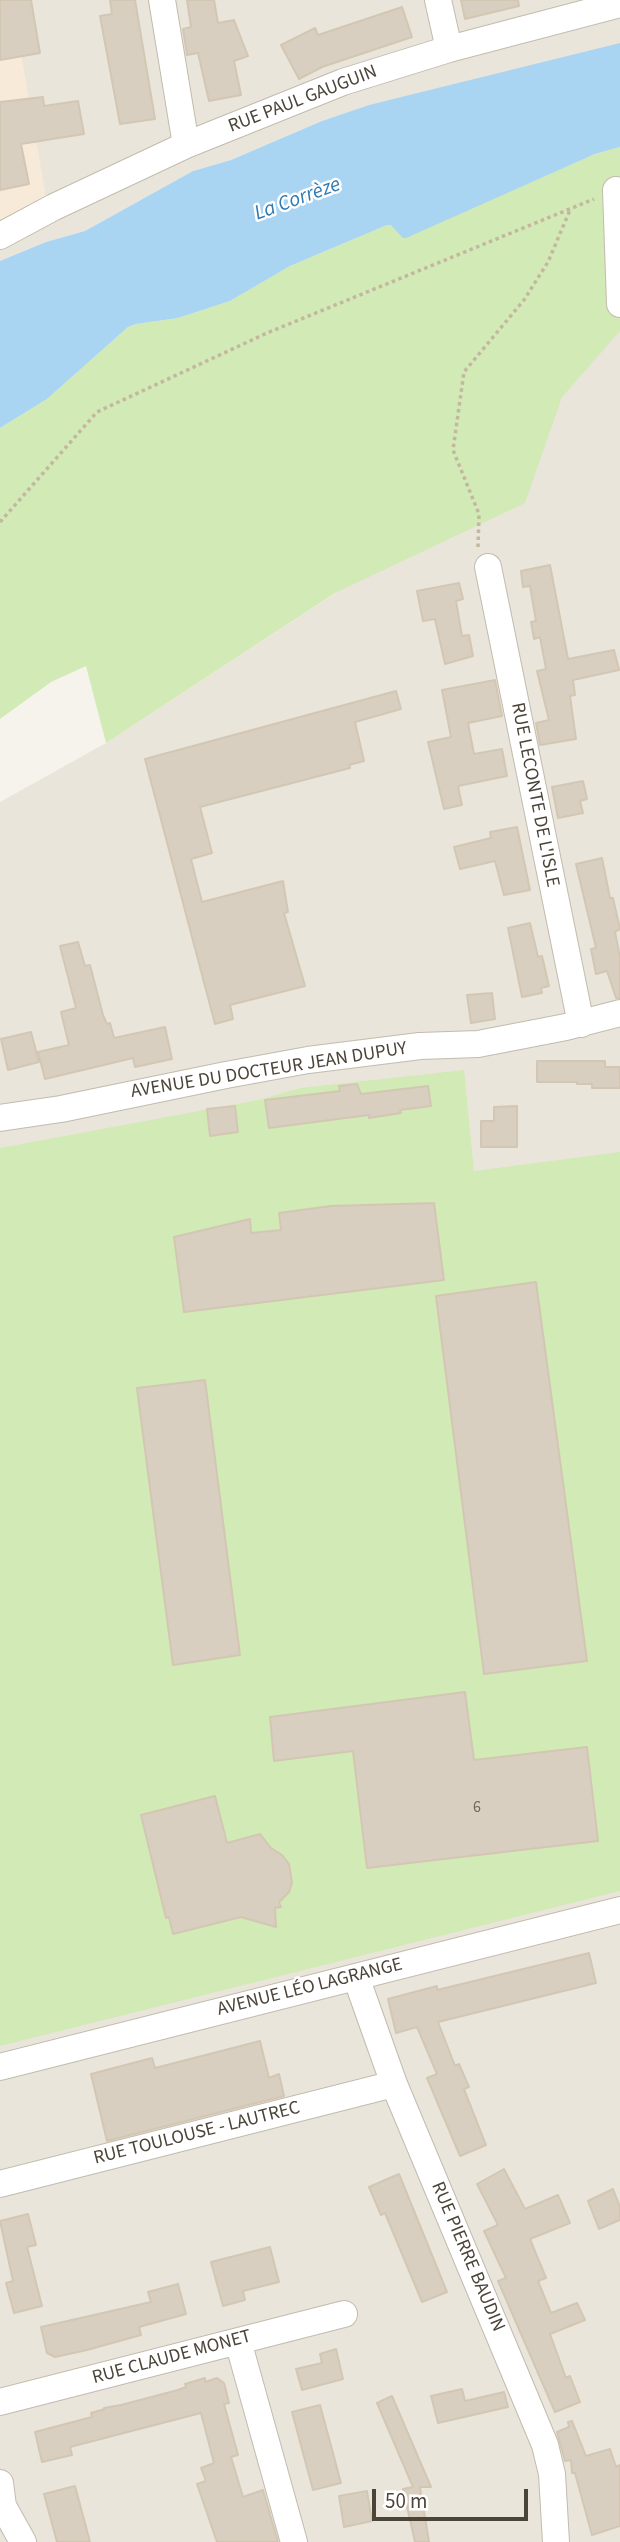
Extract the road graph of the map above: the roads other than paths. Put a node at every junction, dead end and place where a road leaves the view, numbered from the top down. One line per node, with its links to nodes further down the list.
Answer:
1 (162, 0): 5 (street)
2 (438, 0): 4 (street)
3 (620, 4): 4 (street, RUE PAUL GAUGUIN)
4 (449, 49): 5 (street, RUE PAUL GAUGUIN)
5 (186, 145): 7 (street, RUE PAUL GAUGUIN)
6 (616, 190): 8 (street)
7 (0, 236)
8 (620, 304)
9 (488, 567): 11 (street, RUE LECONTE DE L'ISLE)
10 (620, 1013): 11 (street, AVENUE DU DOCTEUR JEAN DUPUY)
11 (581, 1024): 12 (street, AVENUE DU DOCTEUR JEAN DUPUY)
12 (0, 1118)
13 (620, 1910): 14 (street, AVENUE LÉO LAGRANGE)
14 (356, 1977): 15 (street, AVENUE LÉO LAGRANGE); 16 (street, RUE PIERRE BAUDIN)
15 (0, 2067)
16 (394, 2084): 17 (street, RUE TOULOUSE - LAUTREC); 24 (street, RUE PIERRE BAUDIN)
17 (0, 2184)
18 (344, 2314): 19 (street, RUE CLAUDE MONET)
19 (238, 2341): 20 (street, RUE CLAUDE MONET); 23 (street)
20 (0, 2402)
21 (0, 2483): 22 (street)
22 (23, 2542)
23 (294, 2542)
24 (556, 2542)

